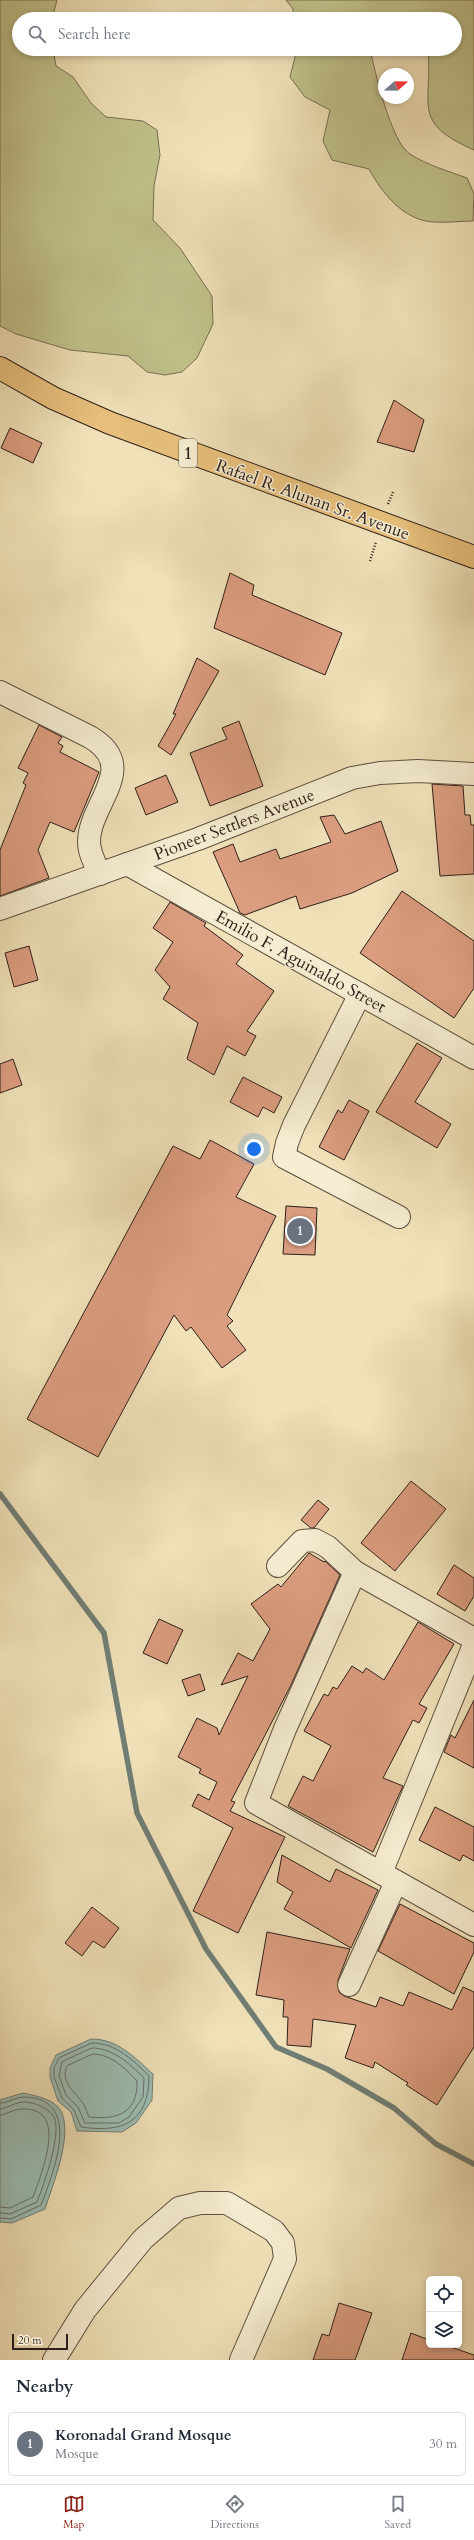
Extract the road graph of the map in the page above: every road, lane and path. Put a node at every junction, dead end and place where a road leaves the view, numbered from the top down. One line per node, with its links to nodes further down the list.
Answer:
1 (0, 368): 2 (highway, Rafael R. Alunan Sr. Avenue / 1)
2 (474, 557)
3 (0, 692): 6 (street)
4 (474, 774): 5 (street, Pioneer Settlers Avenue)
5 (127, 864): 6 (street, Pioneer Settlers Avenue); 8 (street, Emilio F. Aguinaldo Street)
6 (100, 874): 7 (street, Pioneer Settlers Avenue)
7 (0, 909)
8 (360, 994): 9 (street, Emilio F. Aguinaldo Street); 10 (street)
9 (474, 1058)
10 (399, 1218)
11 (278, 1566): 12 (street)
12 (355, 1572): 13 (street); 15 (street)
13 (474, 1639)
14 (474, 1645): 15 (street)
15 (388, 1877): 16 (street); 17 (street)
16 (474, 1925)
17 (349, 1985)
18 (54, 2360): 19 (street)
19 (241, 2360)

